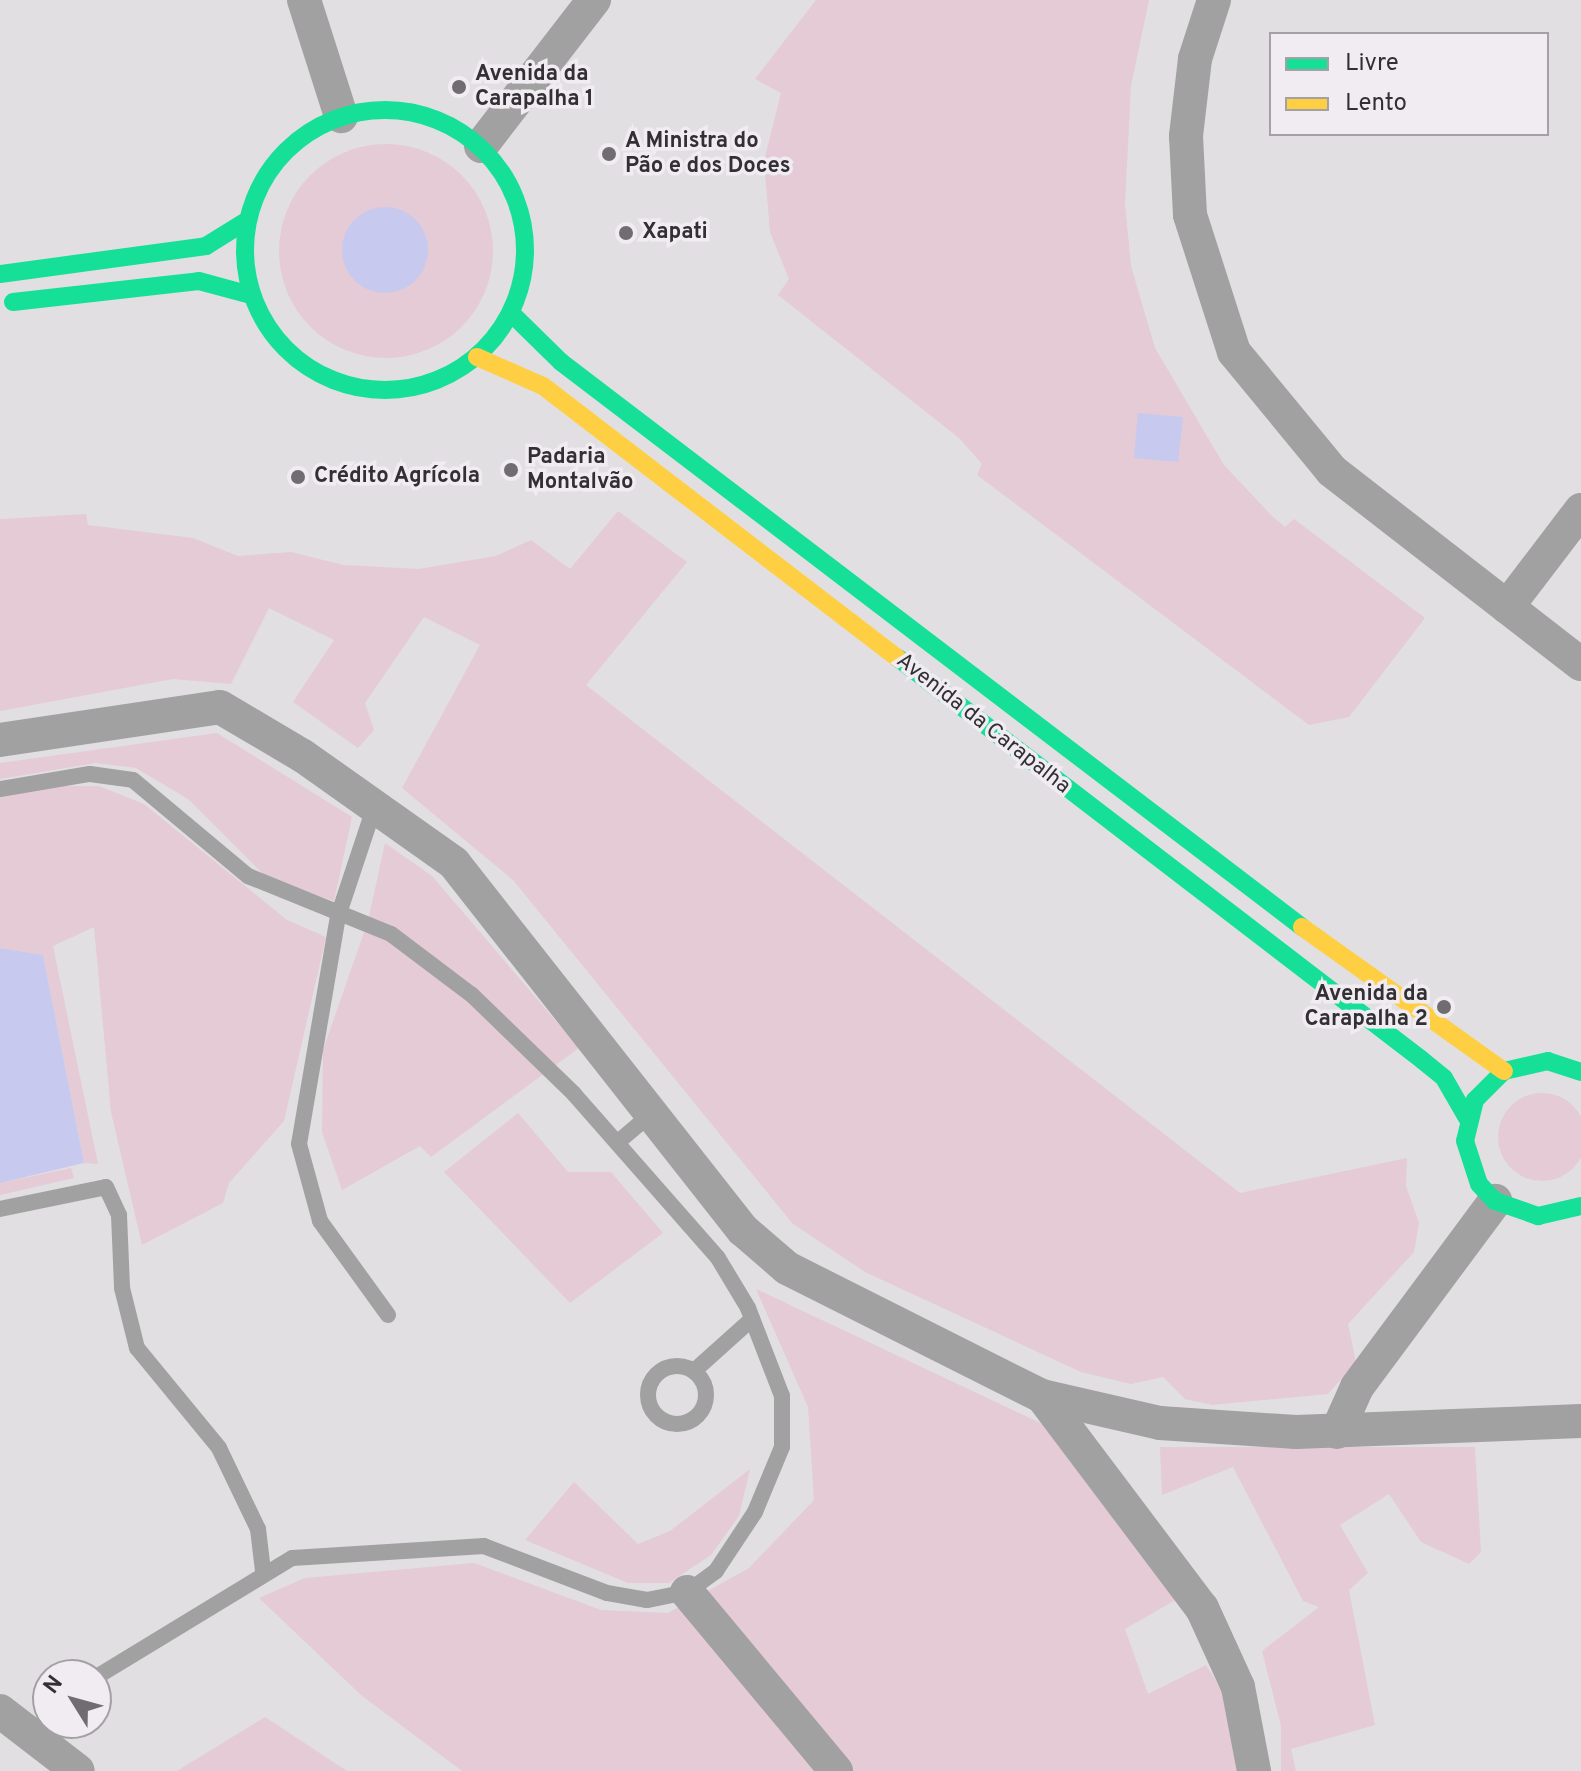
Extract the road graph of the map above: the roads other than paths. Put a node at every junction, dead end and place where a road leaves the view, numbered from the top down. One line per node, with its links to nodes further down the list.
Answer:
1 (304, 0): 4 (street)
2 (594, 0): 5 (street)
3 (1214, 0): 13 (street)
4 (341, 116): 5 (main road); 6 (main road)
5 (481, 146): 10 (main road)
6 (248, 220): 7 (main road); 8 (main road)
7 (0, 274)
8 (251, 295): 9 (main road); 11 (main road)
9 (0, 304)
10 (511, 313): 11 (main road); 19 (main road, Avenida da Carapalha)
11 (477, 357): 22 (main road, Avenida da Carapalha)
12 (1581, 510): 13 (street)
13 (1507, 607): 14 (street)
14 (1581, 664)
15 (0, 740): 17 (street)
16 (0, 789): 18 (lane)
17 (374, 808): 18 (lane); 21 (street)
18 (338, 916): 23 (lane); 27 (lane)
19 (1504, 1071): 20 (main road); 22 (main road)
20 (1581, 1072)
21 (651, 1114): 23 (lane); 30 (street)
22 (1467, 1118): 24 (main road)
23 (618, 1142): 28 (lane)
24 (1495, 1201): 25 (main road); 32 (street)
25 (1581, 1206)
26 (0, 1209): 33 (lane)
27 (388, 1315)
28 (752, 1319): 29 (lane); 34 (lane)
29 (694, 1371)
30 (1042, 1396): 32 (street); 41 (street)
31 (1581, 1421): 32 (street)
32 (1337, 1432)
33 (263, 1571): 34 (lane); 35 (lane)
34 (687, 1592): 40 (street)
35 (112, 1668)
36 (0, 1711): 37 (street)
37 (32, 1726)
38 (53, 1739): 39 (street)
39 (78, 1771)
40 (836, 1771)
41 (1254, 1771)

